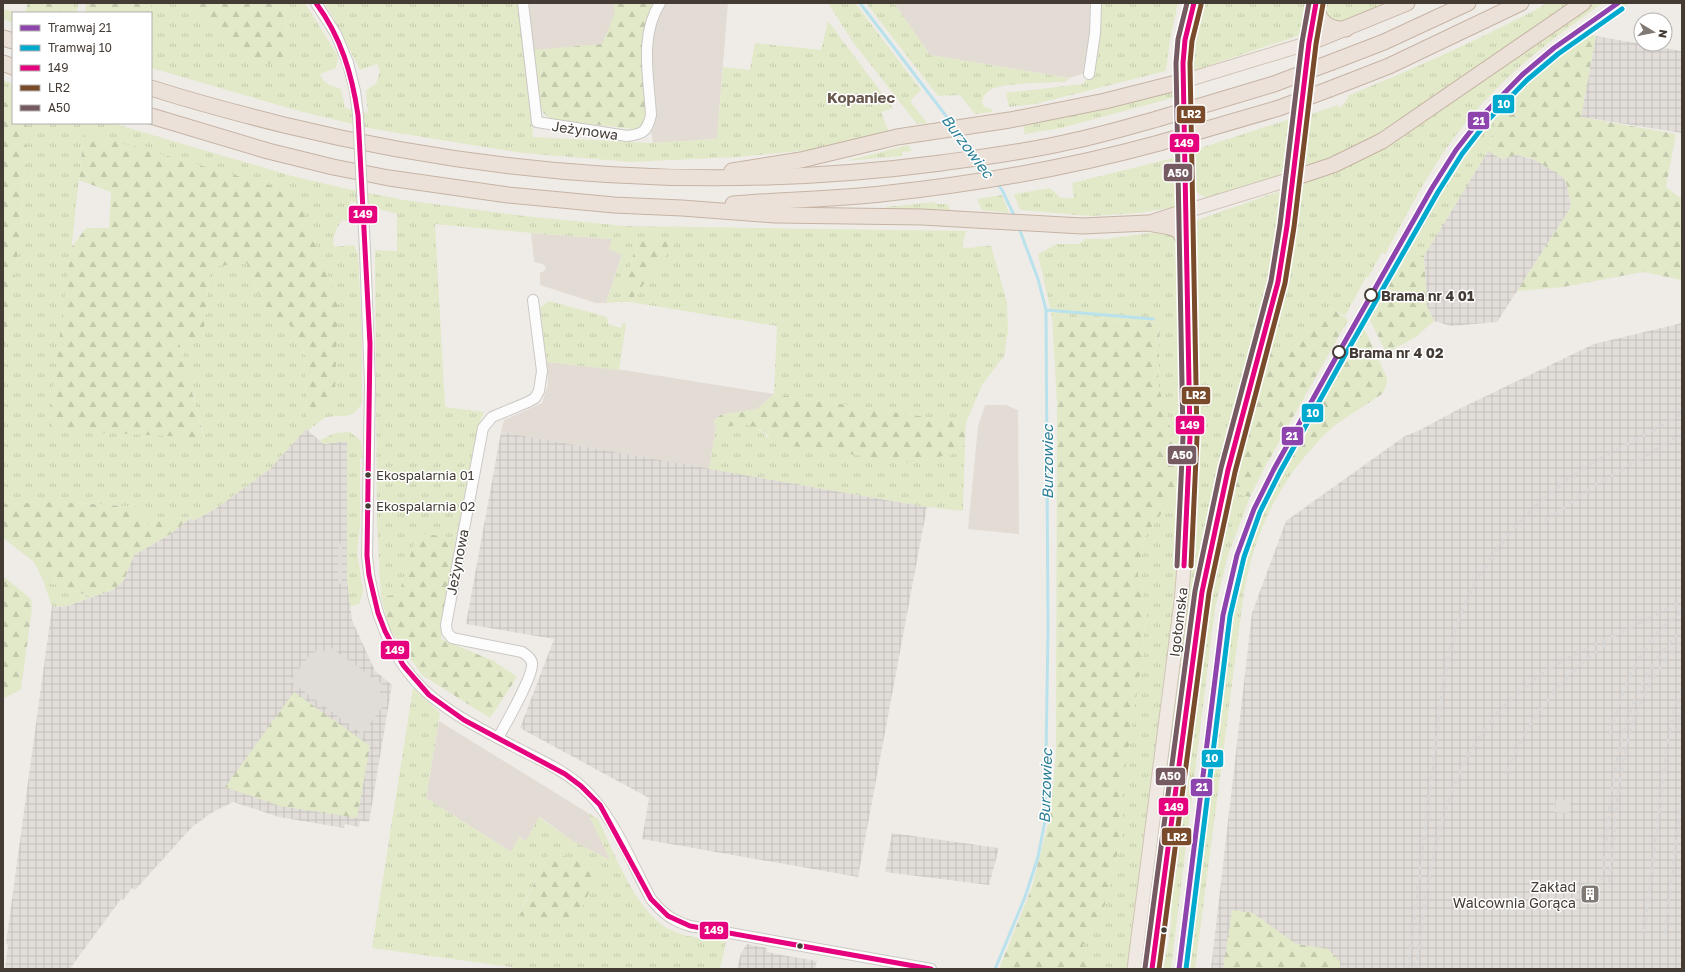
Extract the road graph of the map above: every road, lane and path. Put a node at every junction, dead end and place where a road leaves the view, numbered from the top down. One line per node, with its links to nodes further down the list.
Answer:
1 (316, 3): 24 (street, bridge)
2 (523, 3): 3 (street, Jeżynowa)
3 (660, 3)
4 (1096, 3): 13 (street)
5 (1194, 3): 14 (main road, Igołomska)
6 (1316, 3): 11 (highway); 12 (main road, Igołomska)
7 (1408, 3): 11 (highway)
8 (1468, 3): 17 (highway, bridge)
9 (1521, 3): 19 (highway, bridge)
10 (1583, 3): 18 (highway)
11 (1347, 29): 12 (highway)
12 (1309, 44): 14 (main road); 18 (main road, Igołomska)
13 (1089, 74)
14 (1184, 81): 17 (highway); 20 (main road, Igołomska)
15 (152, 88): 17 (highway)
16 (152, 116): 19 (highway)
17 (693, 178)
18 (1291, 179): 20 (main road); 27 (main road, Igołomska)
19 (682, 208): 21 (highway)
20 (1188, 211): 21 (highway); 22 (main road, Igołomska)
21 (1148, 223): 22 (highway)
22 (1188, 245): 26 (main road, Igołomska)
23 (533, 300): 24 (street, Jeżynowa)
24 (498, 738): 25 (street)
25 (931, 969)
26 (1134, 969)
27 (1152, 969)

